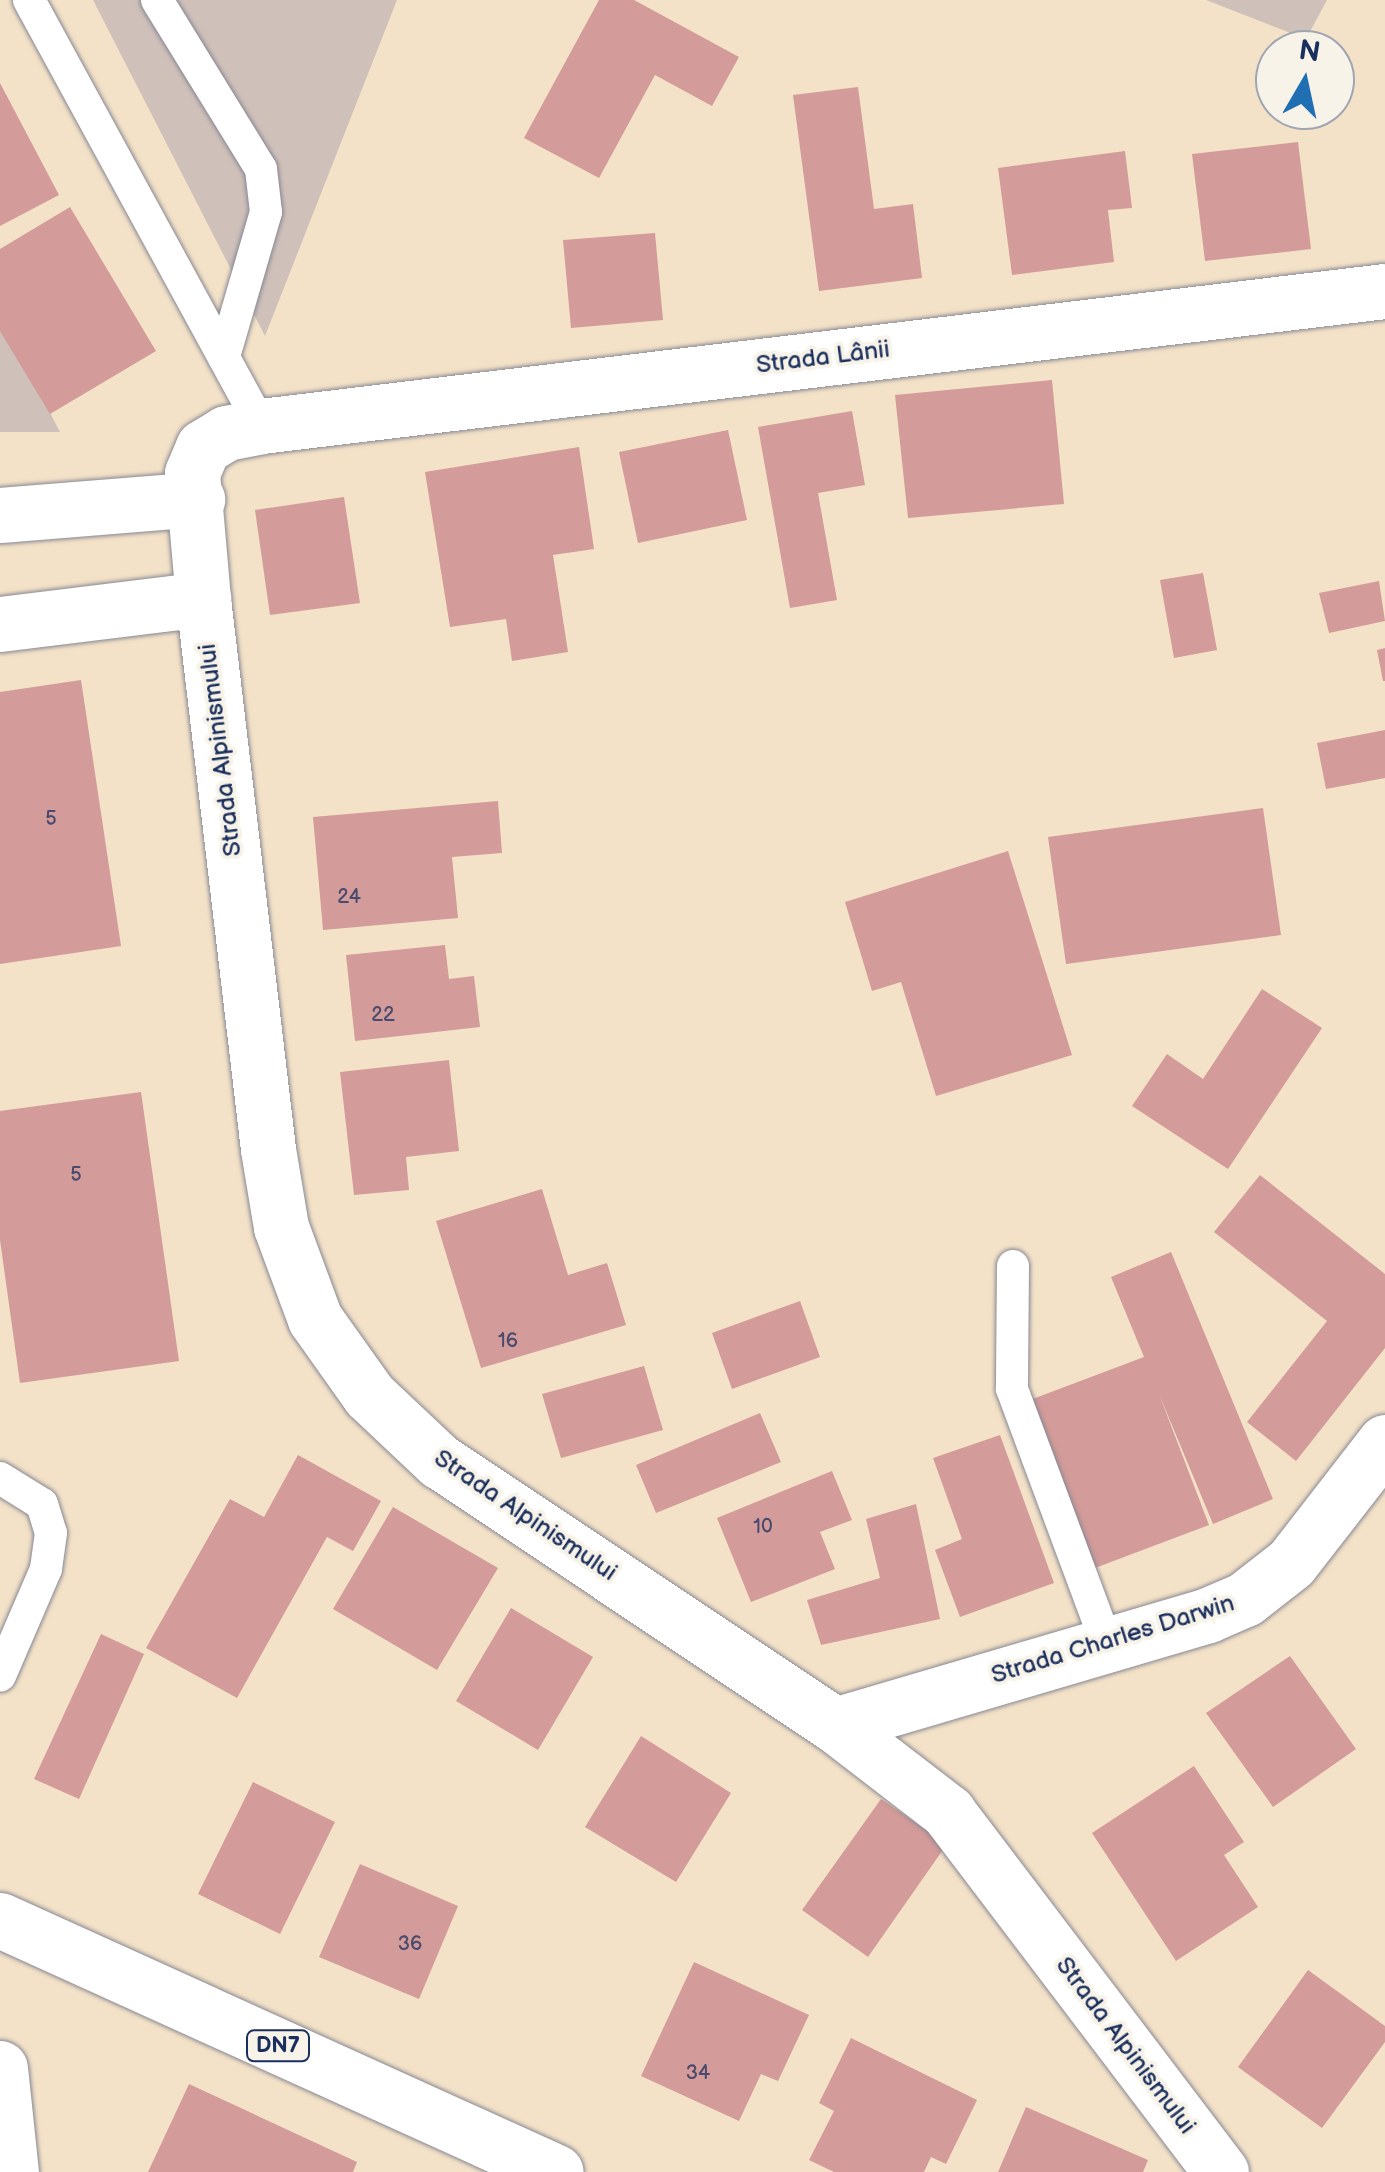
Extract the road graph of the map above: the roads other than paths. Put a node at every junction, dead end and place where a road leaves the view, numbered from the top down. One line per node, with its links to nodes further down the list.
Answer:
1 (29, 0): 4 (lane)
2 (158, 0): 4 (lane)
3 (1385, 291): 5 (street, Strada Lânii)
4 (224, 357): 5 (lane)
5 (261, 426): 6 (street, Strada Lânii)
6 (195, 486): 7 (street); 8 (street, Strada Alpinismului)
7 (0, 514)
8 (202, 599): 9 (street); 15 (street, Strada Alpinismului)
9 (0, 624)
10 (1014, 1266): 13 (lane)
11 (1385, 1442): 13 (street, Strada Charles Darwin)
12 (0, 1478): 14 (lane)
13 (1108, 1644): 15 (street, Strada Charles Darwin)
14 (0, 1676)
15 (835, 1725): 20 (street, Strada Alpinismului)
16 (0, 1920): 19 (street, DN7)
17 (0, 2068): 18 (street)
18 (10, 2172)
19 (556, 2172)
20 (1221, 2172)

